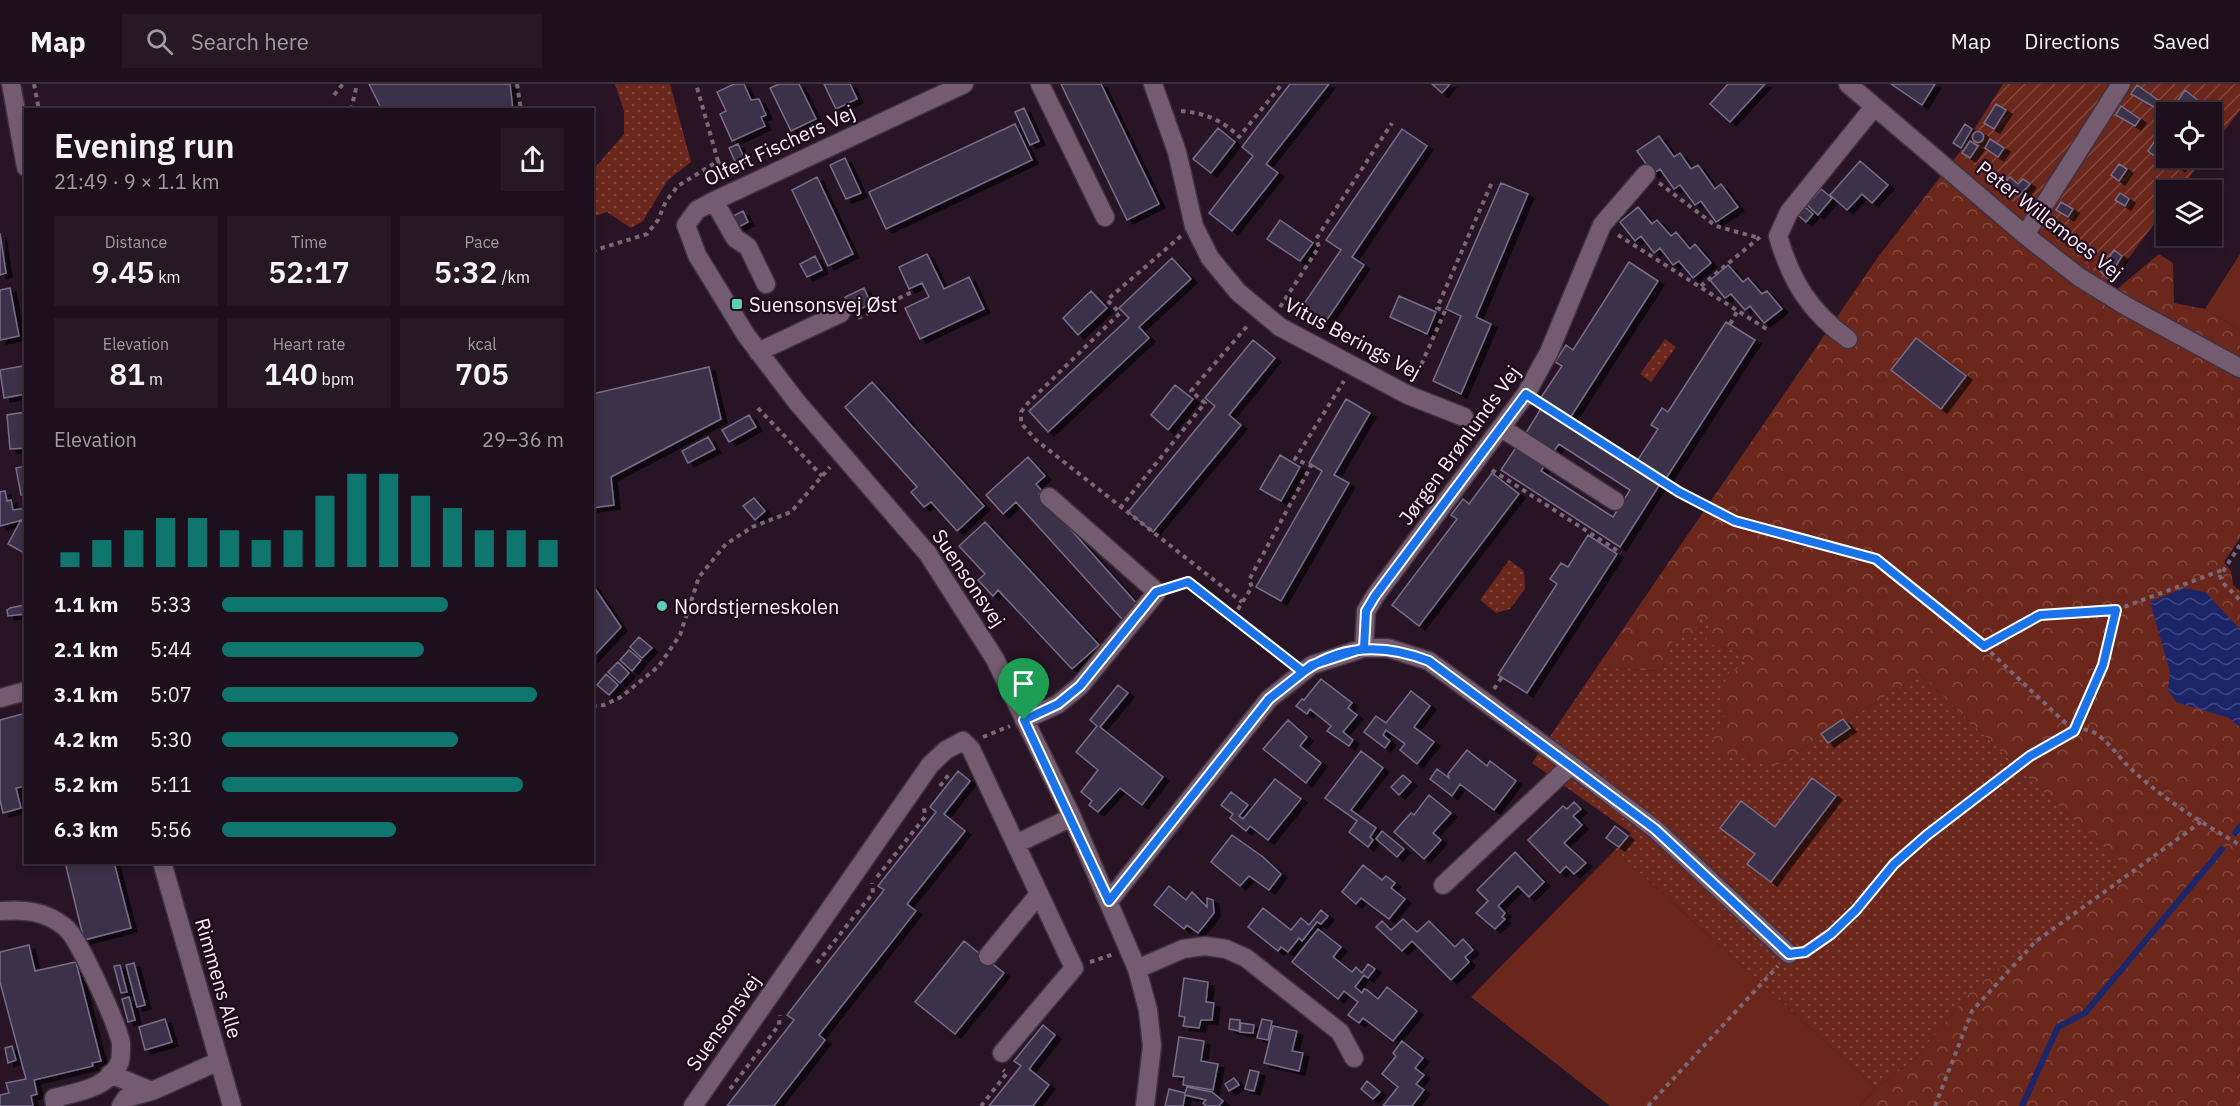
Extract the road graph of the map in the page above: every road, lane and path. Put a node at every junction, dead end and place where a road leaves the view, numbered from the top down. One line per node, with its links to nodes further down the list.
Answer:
1 (34, 84): 15 (path)
2 (343, 84): 13 (path)
3 (357, 84): 16 (path)
4 (517, 84): 17 (path)
5 (696, 84): 31 (path)
6 (964, 84): 23 (street, Olfert Fischers Vej)
7 (1041, 84): 24 (street)
8 (1153, 84): 18 (street, Vitus Berings Vej)
9 (1282, 84): 18 (path)
10 (1848, 84): 14 (street, Peter Willemoes Vej)
11 (2121, 84): 28 (street)
12 (7, 90): 20 (street)
13 (334, 95)
14 (1875, 107): 28 (street, Peter Willemoes Vej); 29 (street)
15 (39, 108)
16 (351, 108)
17 (521, 108)
18 (1164, 109): 27 (street, Vitus Berings Vej)
19 (1392, 123): 39 (path)
20 (24, 159)
21 (1646, 174): 26 (street, Jørgen Brønlunds Vej); 30 (path)
22 (1493, 180): 46 (path)
23 (714, 201): 25 (street, Olfert Fischers Vej); 32 (street)
24 (1105, 218)
25 (686, 225): 42 (street, Suensonsvej)
26 (1602, 225): 33 (path); 45 (street, Jørgen Brønlunds Vej)
27 (1194, 226): 36 (street, Vitus Berings Vej); 55 (path)
28 (2025, 235): 44 (street, Peter Willemoes Vej)
29 (1778, 236): 30 (path); 41 (street)
30 (1759, 238): 33 (path)
31 (594, 250)
32 (766, 284)
33 (1700, 286): 35 (path)
34 (914, 291): 37 (path)
35 (1738, 310): 38 (path); 40 (path)
36 (1259, 312): 39 (street, Vitus Berings Vej); 55 (path)
37 (841, 314): 42 (street)
38 (1730, 324)
39 (1280, 327): 43 (street, Vitus Berings Vej)
40 (1768, 330)
41 (1848, 339)
42 (758, 352): 50 (street, Suensonsvej)
43 (1353, 366): 46 (street, Vitus Berings Vej); 61 (path)
44 (2240, 368)
45 (1526, 394): 49 (street, Jørgen Brønlunds Vej); 64 (path)
46 (1408, 395): 48 (street, Vitus Berings Vej)
47 (758, 408): 52 (path)
48 (1464, 417)
49 (1503, 429): 51 (street, Jørgen Brønlunds Vej); 54 (street)
50 (843, 453): 52 (path); 70 (street, Suensonsvej)
51 (1478, 462): 57 (path); 65 (street, Jørgen Brønlunds Vej)
52 (822, 476): 69 (path)
53 (1049, 497): 59 (street)
54 (1615, 501)
55 (1120, 508): 61 (path)
56 (2240, 545): 58 (path)
57 (1621, 553)
58 (2224, 569): 60 (path); 62 (path)
59 (1156, 592): 63 (path); 70 (street)
60 (2240, 600)
61 (1242, 602): 63 (path)
62 (2116, 610): 64 (path); 71 (path)
63 (1233, 617): 66 (path)
64 (1984, 646): 71 (path)
65 (1364, 648): 66 (street); 73 (street)
66 (1303, 672): 83 (street)
67 (24, 692): 68 (street)
68 (0, 698)
69 (594, 706)
70 (1024, 720): 72 (path); 76 (street, Suensonsvej)
71 (2074, 731): 77 (path); 86 (path)
72 (971, 748): 74 (path); 78 (street); 101 (street, Suensonsvej)
73 (1571, 765): 81 (street); 86 (street)
74 (937, 790)
75 (930, 798): 88 (path)
76 (1072, 817): 78 (street); 83 (street, Suensonsvej)
77 (2201, 822): 79 (path); 105 (path)
78 (1016, 843): 82 (street)
79 (2240, 844)
80 (163, 864): 94 (street, Rimmens Alle)
81 (1443, 885)
82 (1039, 894): 87 (street); 89 (street)
83 (1109, 901): 85 (street, Suensonsvej)
84 (0, 910): 95 (street)
85 (1129, 948): 89 (path); 90 (street, Suensonsvej)
86 (1789, 954): 104 (path)
87 (988, 956)
88 (816, 965)
89 (1074, 968): 92 (street)
90 (1137, 969): 93 (street); 103 (street, Suensonsvej)
91 (780, 1010): 97 (path)
92 (1002, 1053): 102 (path)
93 (1354, 1058)
94 (219, 1061): 96 (street); 100 (street, Rimmens Alle)
95 (110, 1074): 96 (street); 98 (street)
96 (152, 1091): 99 (street)
97 (723, 1097)
98 (55, 1106)
99 (121, 1106)
100 (232, 1106)
101 (693, 1106)
102 (981, 1106)
103 (1145, 1106)
104 (1648, 1106)
105 (1935, 1106)

